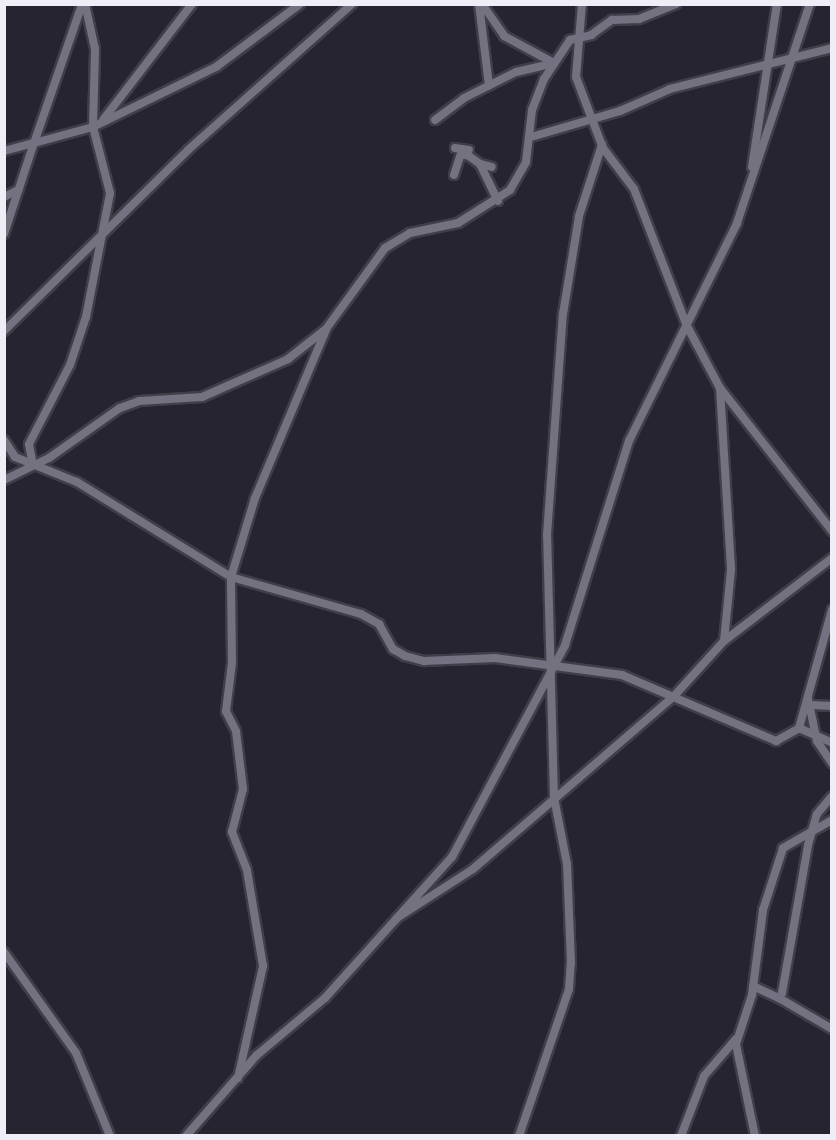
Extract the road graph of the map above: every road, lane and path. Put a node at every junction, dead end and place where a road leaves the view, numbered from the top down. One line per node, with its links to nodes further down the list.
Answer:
1 (83, 4): 19 (street); 21 (street)
2 (192, 4): 18 (street)
3 (300, 4): 18 (street)
4 (352, 4): 33 (street)
5 (480, 4): 14 (street); 15 (street)
6 (582, 4): 10 (street)
7 (676, 4): 10 (street)
8 (777, 4): 13 (street)
9 (810, 4): 12 (street)
10 (576, 37): 14 (street); 16 (street)
11 (831, 48): 12 (street)
12 (792, 56): 13 (street); 27 (street)
13 (770, 61): 16 (street); 27 (street)
14 (554, 63): 15 (street); 20 (street)
15 (489, 85): 17 (street)
16 (592, 117): 20 (street); 22 (street)
17 (435, 120)
18 (102, 122): 19 (street)
19 (93, 127): 21 (street); 33 (street)
20 (531, 137): 31 (street)
21 (34, 143): 24 (street); 29 (street)
22 (602, 145): 34 (street); 46 (street)
23 (455, 148): 25 (street)
24 (4, 151)
25 (478, 162): 26 (street); 28 (street); 31 (street)
26 (492, 167)
27 (752, 175): 34 (street)
28 (454, 176)
29 (18, 190): 30 (street); 32 (street)
30 (4, 197)
31 (498, 201): 35 (street)
32 (4, 234)
33 (97, 241): 36 (street); 39 (street)
34 (687, 326): 37 (street); 46 (street)
35 (326, 329): 39 (street); 43 (street)
36 (4, 331)
37 (720, 388): 41 (street); 45 (street)
38 (4, 440): 39 (street)
39 (33, 465): 40 (street); 43 (street)
40 (4, 480)
41 (831, 531)
42 (831, 558): 45 (street)
43 (231, 578): 46 (street); 64 (street)
44 (831, 610): 48 (street)
45 (724, 641): 47 (street)
46 (552, 666): 47 (street); 55 (street); 58 (street)
47 (675, 695): 50 (street); 55 (street)
48 (810, 702): 49 (street); 50 (street); 51 (street)
49 (831, 706)
50 (799, 728): 51 (street)
51 (817, 741): 52 (street); 53 (street)
52 (831, 744)
53 (831, 763)
54 (831, 796): 57 (street)
55 (554, 798): 58 (street); 67 (street)
56 (831, 820): 57 (street)
57 (812, 828): 60 (street); 61 (street)
58 (397, 918): 64 (street)
59 (4, 952): 65 (street)
60 (753, 986): 61 (street); 63 (street)
61 (779, 998): 62 (street)
62 (831, 1029)
63 (739, 1035): 68 (street); 69 (street)
64 (238, 1078): 66 (street)
65 (110, 1136)
66 (186, 1136)
67 (519, 1136)
68 (681, 1136)
69 (755, 1136)

